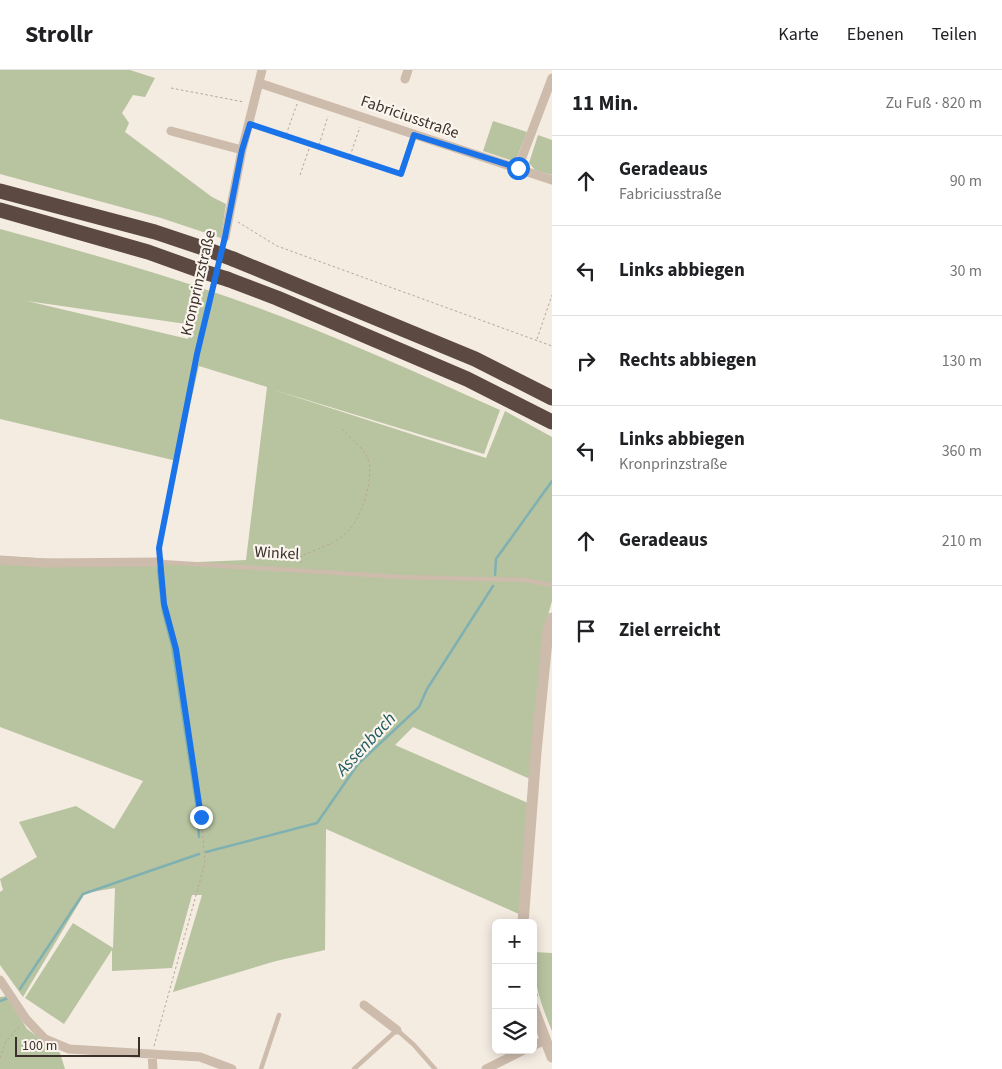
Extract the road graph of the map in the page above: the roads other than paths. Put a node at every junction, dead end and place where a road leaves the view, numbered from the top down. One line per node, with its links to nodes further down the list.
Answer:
1 (262, 70): 3 (street, Kronprinzstraße)
2 (552, 78): 6 (street)
3 (259, 83): 5 (street, Kronprinzstraße); 6 (street, Fabriciusstraße)
4 (171, 131): 5 (street)
5 (242, 150): 10 (street, Kronprinzstraße)
6 (518, 168): 7 (street, Fabriciusstraße)
7 (552, 180)
8 (0, 191): 11 (highway, bridge)
9 (0, 210): 12 (highway, bridge)
10 (225, 237): 14 (lane, Kronprinzstraße)
11 (552, 398)
12 (552, 422)
13 (0, 560): 14 (street, Winkel)
14 (160, 562): 15 (lane, Winkel)
15 (552, 585)
16 (552, 618): 17 (street)
17 (523, 919)
18 (0, 980): 25 (street)
19 (364, 1005): 22 (street)
20 (534, 1009): 23 (street)
21 (279, 1015): 30 (lane)
22 (397, 1030): 31 (lane); 32 (lane)
23 (544, 1040): 24 (street); 27 (street)
24 (537, 1044)
25 (152, 1054): 28 (street); 29 (street)
26 (516, 1054): 33 (street)
27 (552, 1057)
28 (153, 1069)
29 (232, 1069)
30 (261, 1069)
31 (354, 1069)
32 (435, 1069)
33 (486, 1069)

